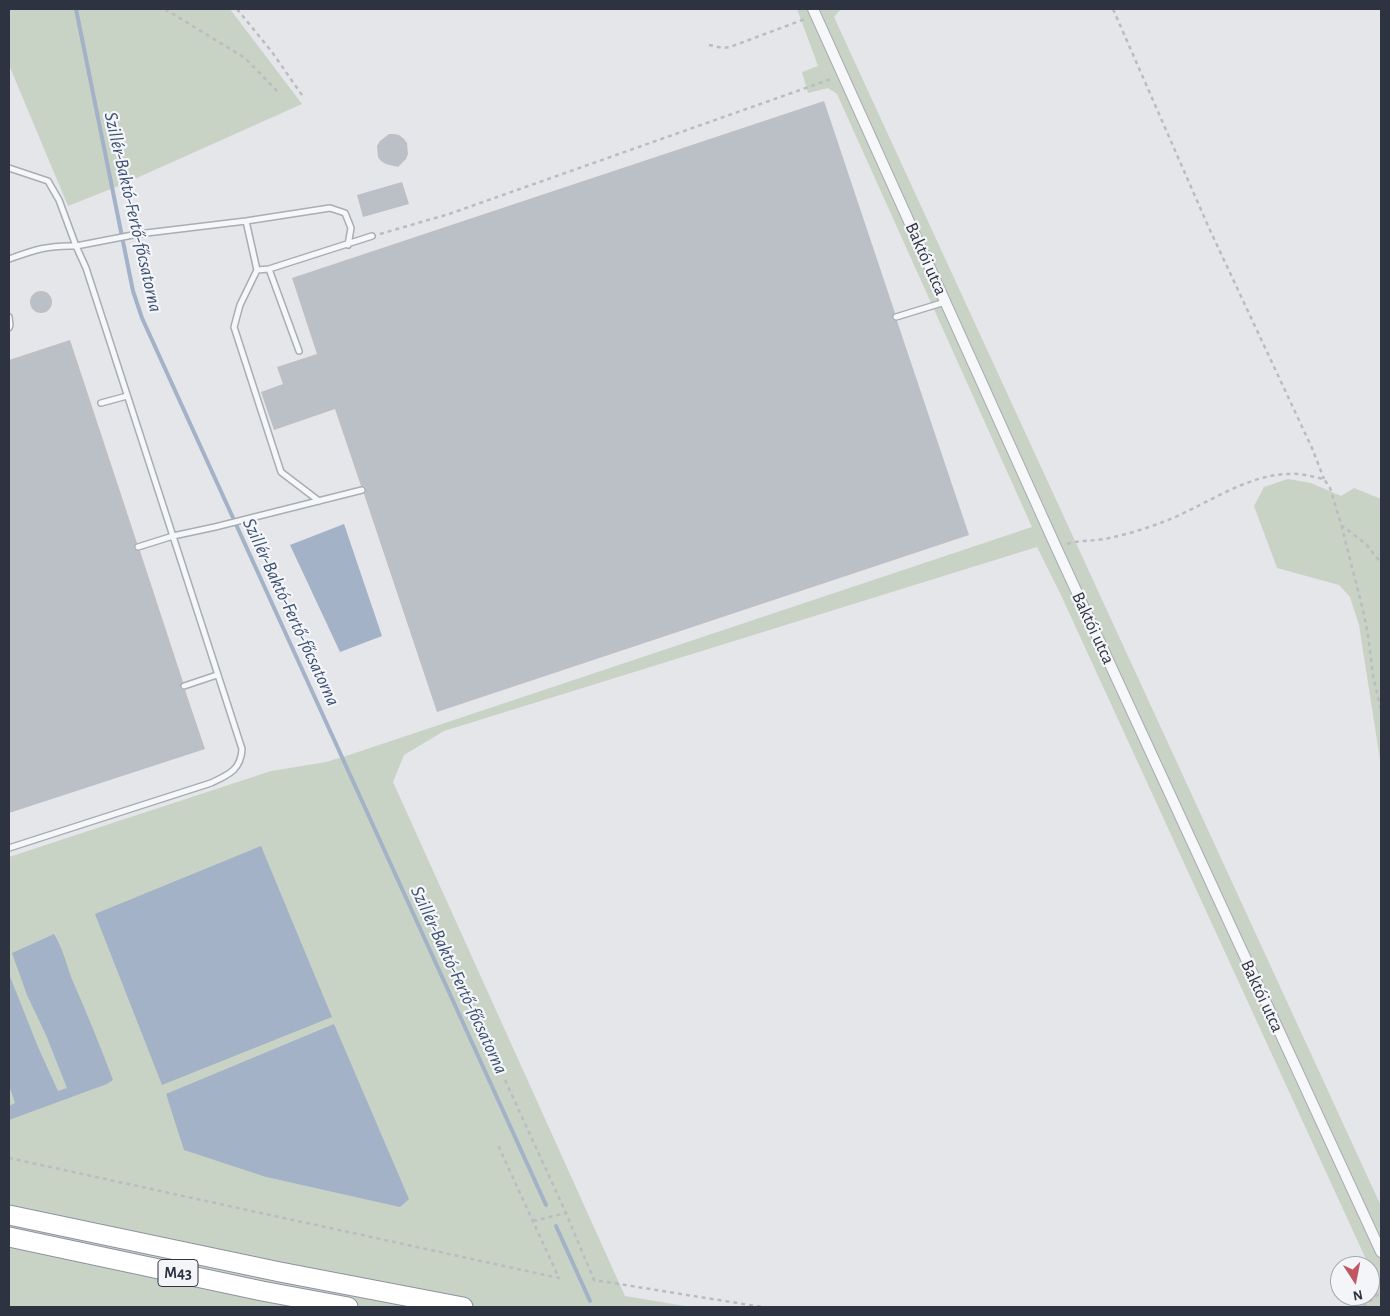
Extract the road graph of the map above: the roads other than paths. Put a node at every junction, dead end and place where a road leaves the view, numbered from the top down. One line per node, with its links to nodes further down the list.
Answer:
1 (814, 12): 10 (street, Baktói utca)
2 (9, 168): 6 (lane)
3 (246, 221): 5 (lane); 6 (lane); 9 (lane)
4 (372, 236): 5 (lane)
5 (348, 245): 8 (lane)
6 (76, 246): 7 (lane); 15 (lane)
7 (9, 259)
8 (270, 269): 9 (lane); 14 (lane)
9 (257, 270): 18 (lane)
10 (945, 302): 12 (lane); 26 (street, Baktói utca)
11 (9, 317): 13 (lane)
12 (896, 317)
13 (9, 328)
14 (299, 351)
15 (126, 396): 16 (lane); 19 (lane)
16 (101, 403)
17 (362, 490): 18 (lane)
18 (319, 500): 19 (lane)
19 (173, 536): 20 (lane); 21 (lane)
20 (138, 547)
21 (218, 675): 22 (lane); 23 (lane)
22 (184, 686)
23 (9, 848)
24 (9, 1215): 28 (highway, M43)
25 (9, 1237): 27 (highway, M43)
26 (1379, 1249)
27 (348, 1307)
28 (463, 1307)

